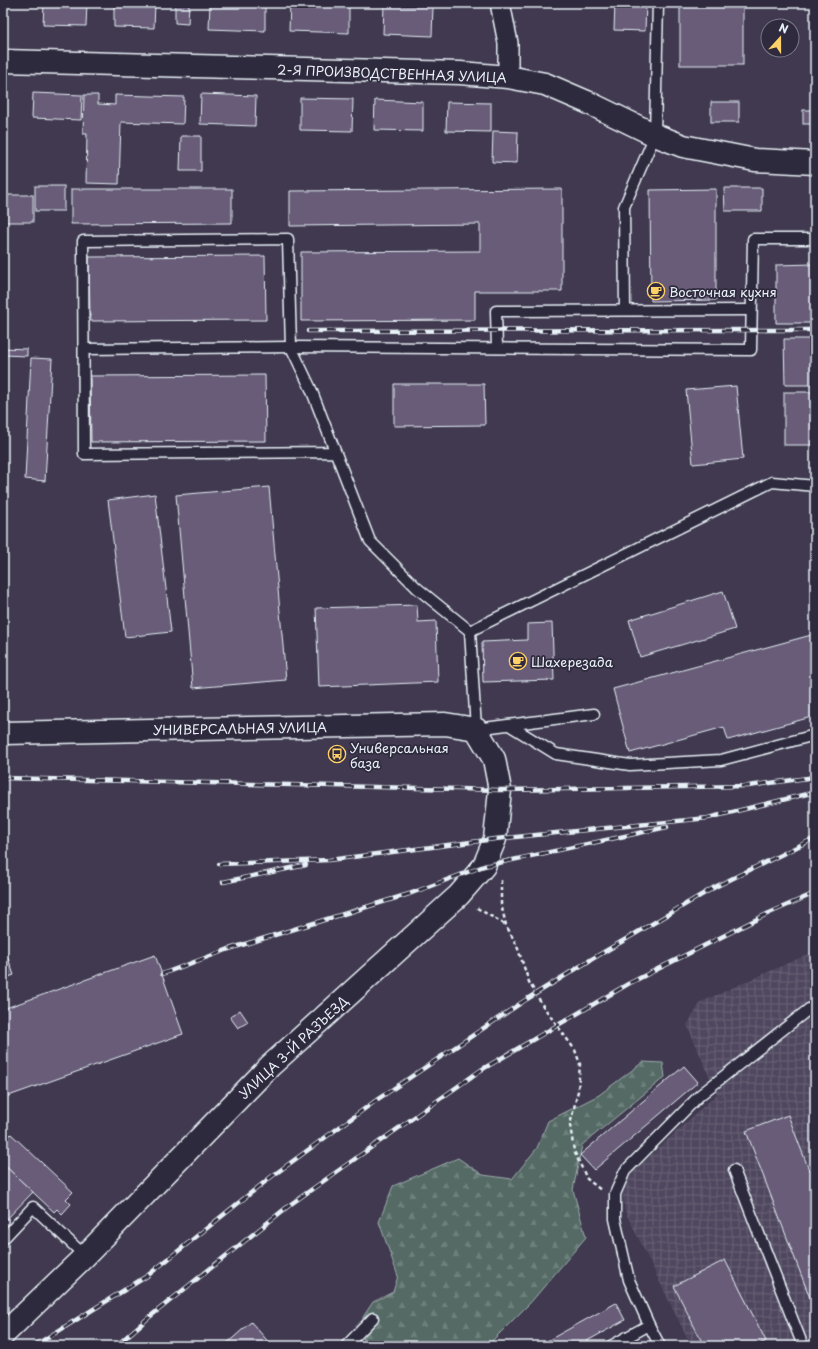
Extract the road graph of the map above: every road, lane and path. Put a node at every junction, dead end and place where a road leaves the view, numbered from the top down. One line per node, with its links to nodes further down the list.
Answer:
1 (500, 3): 4 (street)
2 (658, 3): 5 (lane)
3 (3, 61): 4 (street, 2-Я ПРОИЗВОДСТВЕННАЯ УЛИЦА)
4 (508, 77): 5 (street, 2-Я ПРОИЗВОДСТВЕННАЯ УЛИЦА)
5 (655, 135): 6 (street, 2-Я ПРОИЗВОДСТВЕННАЯ УЛИЦА); 8 (lane)
6 (815, 163)
7 (815, 239): 9 (lane)
8 (625, 310): 9 (lane); 11 (lane)
9 (751, 310): 11 (lane)
10 (291, 347): 11 (lane); 12 (lane); 12 (lane); 13 (lane)
11 (497, 348)
12 (84, 349): 13 (lane)
13 (335, 452): 15 (lane)
14 (815, 486): 15 (lane)
15 (470, 631): 18 (lane)
16 (594, 714): 17 (lane)
17 (509, 725): 18 (lane); 20 (lane)
18 (476, 729): 19 (street, УНИВЕРСАЛЬНАЯ УЛИЦА); 22 (street, УЛИЦА 3-Й РАЗЪЕЗД)
19 (3, 733)
20 (815, 735)
21 (501, 877): 23 (path)
22 (455, 899): 23 (path); 28 (street, УЛИЦА 3-Й РАЗЪЕЗД)
23 (506, 925): 26 (path)
24 (815, 1007): 26 (lane)
25 (734, 1170): 35 (lane)
26 (615, 1202): 30 (lane)
27 (3, 1239): 28 (lane)
28 (85, 1256): 31 (street, УЛИЦА 3-Й РАЗЪЕЗД)
29 (373, 1318): 32 (lane)
30 (649, 1325): 33 (lane); 34 (lane)
31 (3, 1334)
32 (346, 1346)
33 (611, 1346)
34 (660, 1346)
35 (803, 1346)

